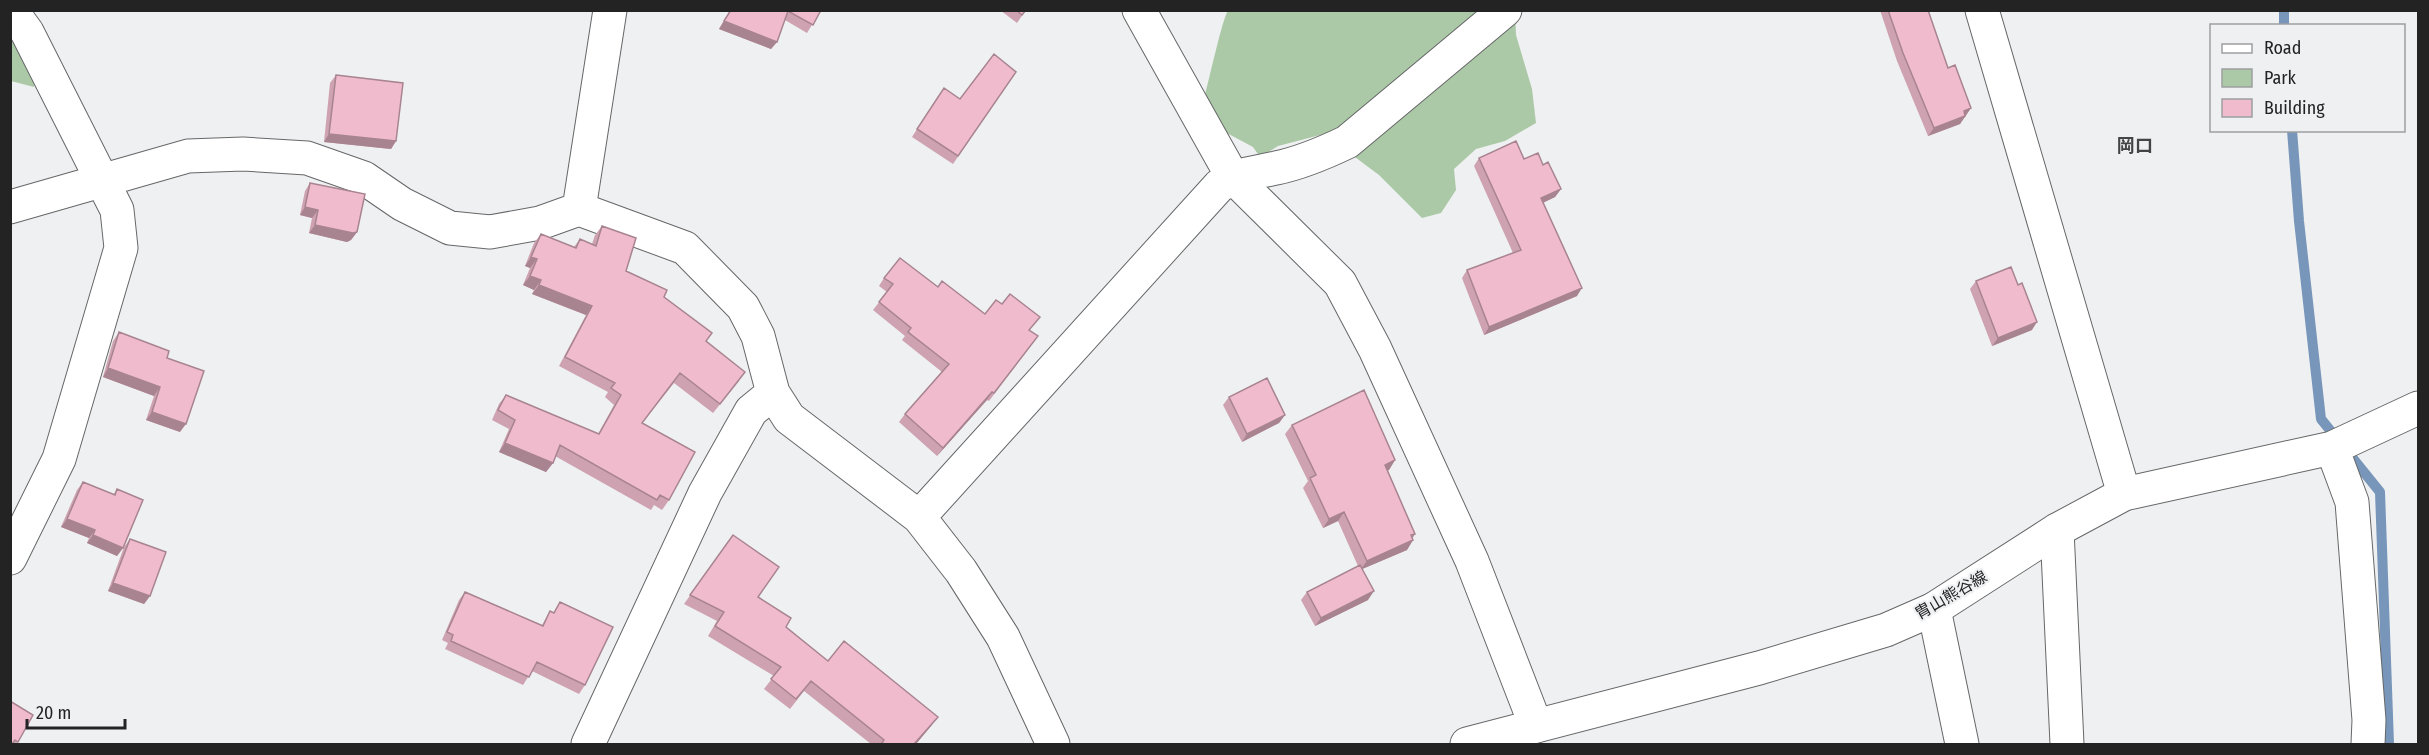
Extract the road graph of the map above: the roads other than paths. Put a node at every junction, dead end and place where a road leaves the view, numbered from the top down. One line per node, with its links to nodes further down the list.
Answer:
1 (11, 10): 7 (street)
2 (610, 10): 9 (street)
3 (1140, 10): 6 (street)
4 (1505, 10): 6 (street)
5 (1982, 10): 13 (street)
6 (1232, 176): 14 (street); 18 (street)
7 (101, 180): 8 (street); 9 (street); 16 (street)
8 (10, 207)
9 (579, 209): 10 (street)
10 (773, 393): 14 (street); 19 (street)
11 (2418, 408): 12 (street, 胄山熊谷線)
12 (2333, 447): 13 (street, 胄山熊谷線); 24 (street)
13 (2124, 494): 15 (street, 胄山熊谷線)
14 (919, 517): 20 (street)
15 (2057, 530): 17 (street, 胄山熊谷線); 23 (street)
16 (10, 558)
17 (1934, 609): 18 (street, 胄山熊谷線); 22 (street)
18 (1536, 726): 21 (street, 胄山熊谷線)
19 (588, 744)
20 (1053, 744)
21 (1467, 744)
22 (1962, 744)
23 (2067, 744)
24 (2368, 744)

